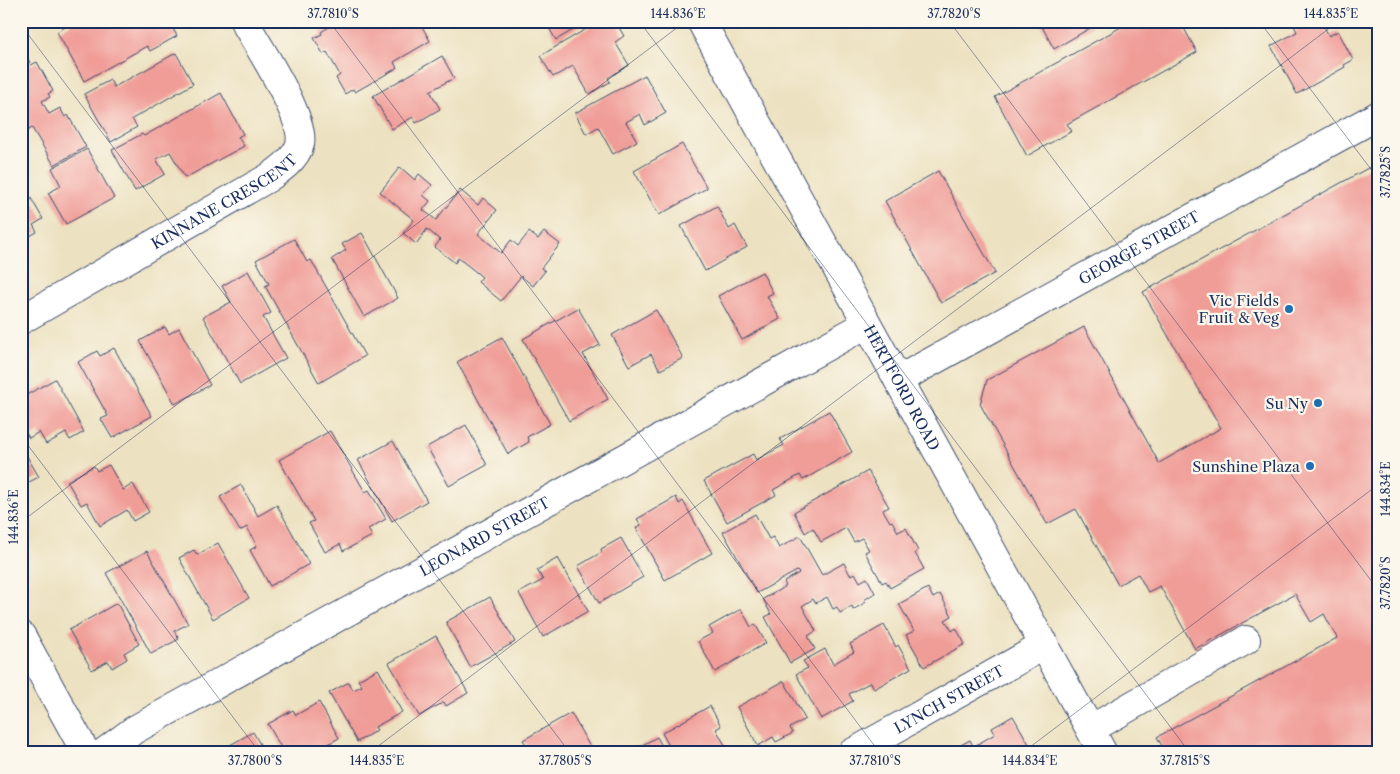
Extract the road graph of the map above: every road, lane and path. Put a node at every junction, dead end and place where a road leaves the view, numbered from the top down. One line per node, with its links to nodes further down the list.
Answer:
1 (244, 21): 4 (street, KINNANE CRESCENT)
2 (701, 21): 5 (street, HERTFORD ROAD)
3 (1379, 115): 6 (street, GEORGE STREET)
4 (21, 320)
5 (868, 324): 6 (street, HERTFORD ROAD); 12 (street, LEONARD STREET)
6 (898, 380): 9 (street, HERTFORD ROAD)
7 (21, 635): 11 (street)
8 (1246, 640): 10 (street)
9 (1045, 646): 10 (street, HERTFORD ROAD); 13 (street, LYNCH STREET)
10 (1091, 729): 14 (street, HERTFORD ROAD)
11 (86, 753)
12 (103, 753)
13 (852, 753)
14 (1103, 753)

